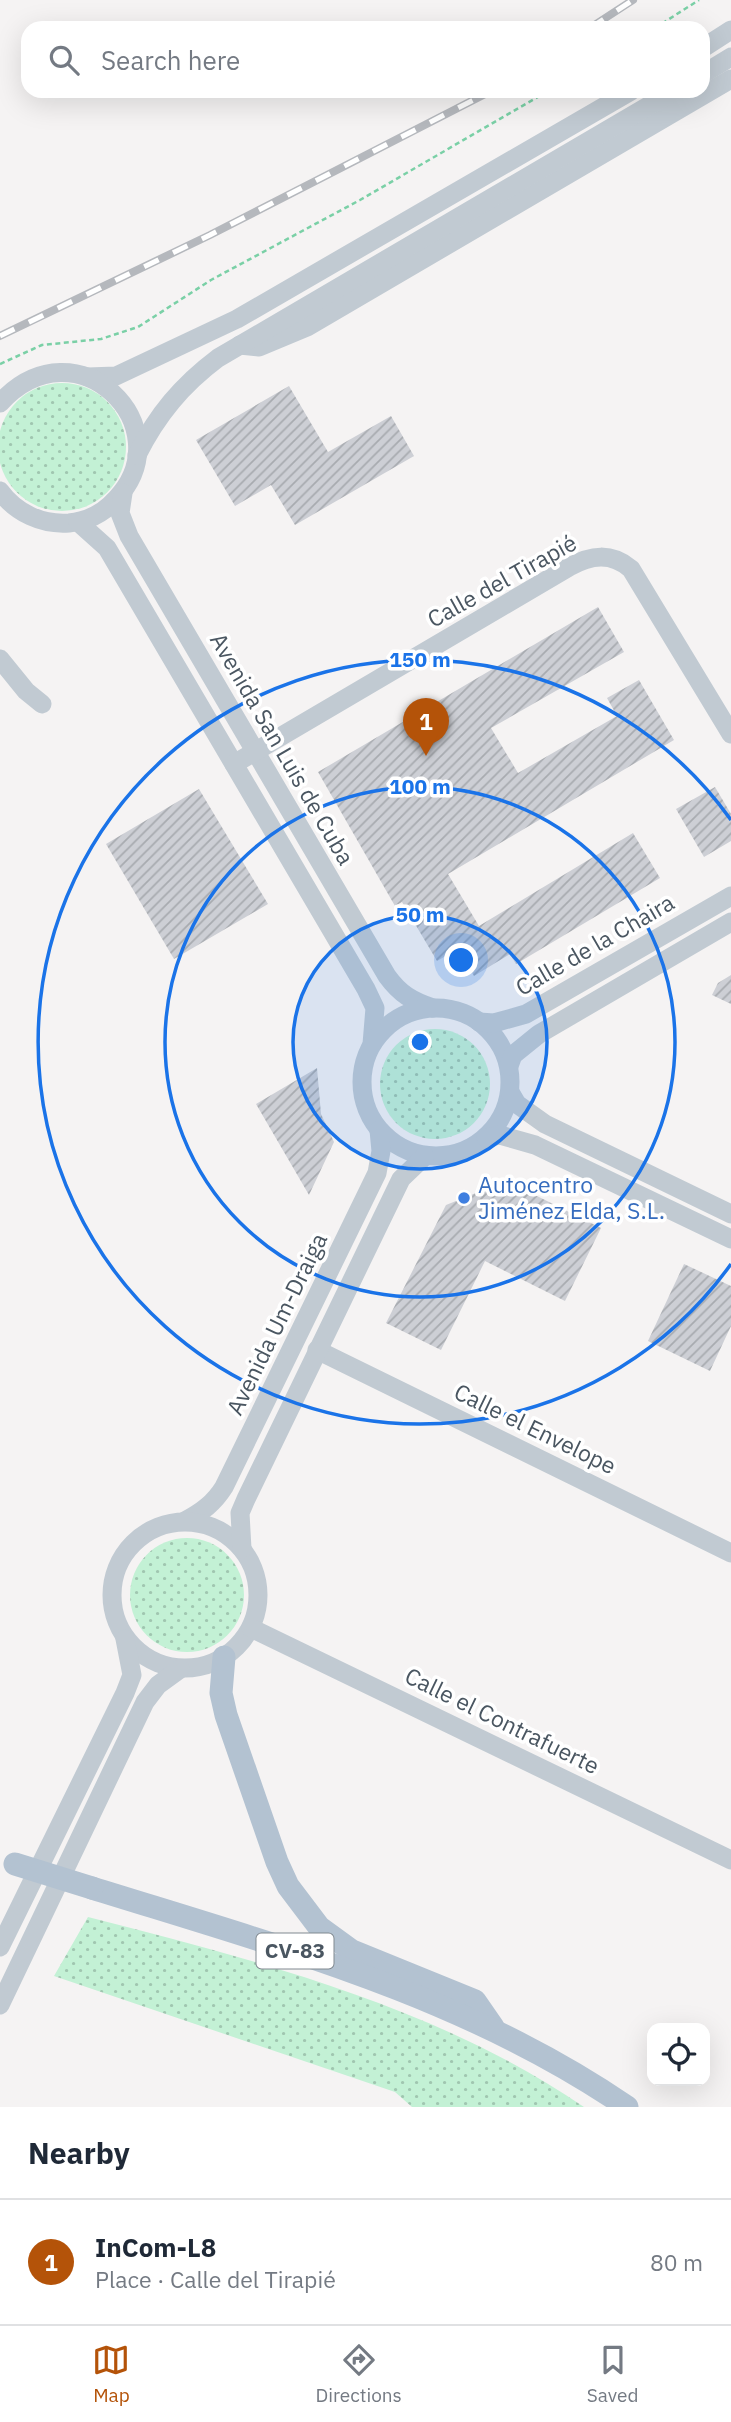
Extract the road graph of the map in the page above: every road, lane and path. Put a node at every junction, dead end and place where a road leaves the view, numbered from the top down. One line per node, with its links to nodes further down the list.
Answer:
1 (699, 0): 2 (path)
2 (666, 21)
3 (731, 30): 4 (street)
4 (710, 44)
5 (731, 57): 6 (street)
6 (710, 70)
7 (731, 79): 8 (street)
8 (710, 91)
9 (536, 98): 14 (path)
10 (619, 98): 15 (street)
11 (662, 98): 13 (street)
12 (699, 98): 13 (street)
13 (239, 345): 17 (street)
14 (0, 363)
15 (89, 377): 16 (street); 17 (street)
16 (0, 403)
17 (137, 455): 19 (street)
18 (0, 491): 21 (street)
19 (123, 493): 22 (street); 26 (street, Avenida San Luis de Cuba)
20 (0, 510): 21 (street)
21 (24, 513): 22 (street)
22 (78, 522): 27 (street)
23 (0, 659): 24 (street)
24 (42, 704)
25 (731, 734): 26 (street, Calle del Tirapié)
26 (255, 751): 27 (street, Calle del Tirapié); 30 (street, Avenida San Luis de Cuba)
27 (234, 764): 32 (street)
28 (731, 896): 31 (street, Calle de la Chaira)
29 (731, 922): 33 (street)
30 (433, 1008): 31 (street); 32 (street)
31 (479, 1022): 33 (street)
32 (372, 1044): 35 (street)
33 (509, 1066): 34 (street)
34 (510, 1092): 36 (street); 38 (street)
35 (379, 1130): 37 (street); 41 (street, Avenida Um-Draiga)
36 (486, 1138): 37 (street); 39 (street)
37 (425, 1156): 40 (street, Avenida Um-Draiga)
38 (731, 1214)
39 (731, 1239)
40 (317, 1350): 42 (street, Avenida Um-Draiga); 43 (street, Calle el Envelope)
41 (185, 1521): 42 (street); 45 (street)
42 (242, 1549): 44 (street)
43 (731, 1553)
44 (251, 1628): 46 (street); 48 (street, Calle el Contrafuerte)
45 (125, 1638): 47 (street); 50 (street)
46 (224, 1657): 47 (street); 52 (main road)
47 (180, 1669): 51 (street)
48 (731, 1860)
49 (7, 1861): 52 (main road, CV-83, bridge)
50 (0, 1947)
51 (0, 2005)
52 (493, 2027): 53 (main road, CV-83)
53 (628, 2107)

